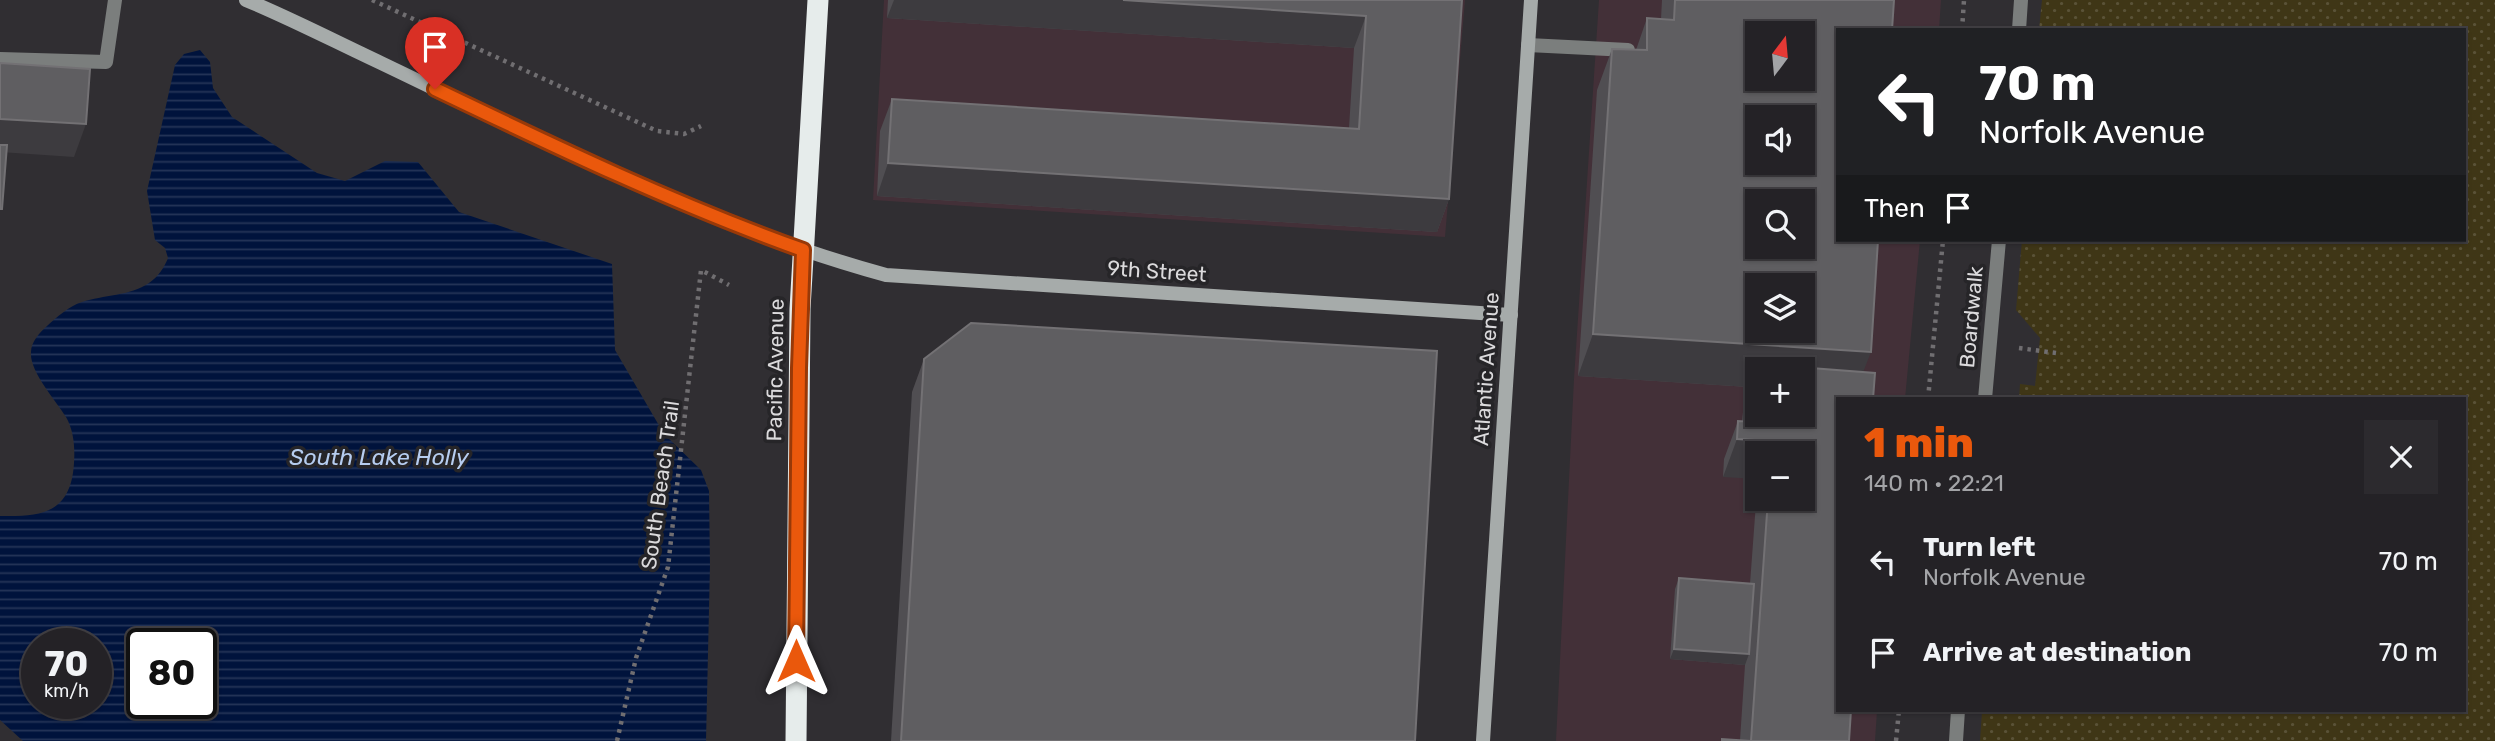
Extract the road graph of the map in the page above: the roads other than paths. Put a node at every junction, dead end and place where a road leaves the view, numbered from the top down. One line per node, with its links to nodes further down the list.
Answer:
1 (115, 0): 9 (street)
2 (246, 0): 11 (main road, 9th Street)
3 (818, 0): 11 (highway, Pacific Avenue)
4 (1531, 0): 7 (main road, Atlantic Avenue)
5 (2021, 0): 6 (street)
6 (2019, 28)
7 (1528, 45): 8 (street); 12 (main road, Atlantic Avenue)
8 (1640, 50)
9 (0, 59)
10 (1999, 242): 13 (street, Boardwalk)
11 (803, 250): 12 (main road, 9th Street); 15 (highway, Pacific Avenue)
12 (1511, 314): 16 (main road, Atlantic Avenue)
13 (1985, 397)
14 (1958, 712): 17 (street)
15 (796, 741)
16 (1483, 741)
17 (1955, 741)

